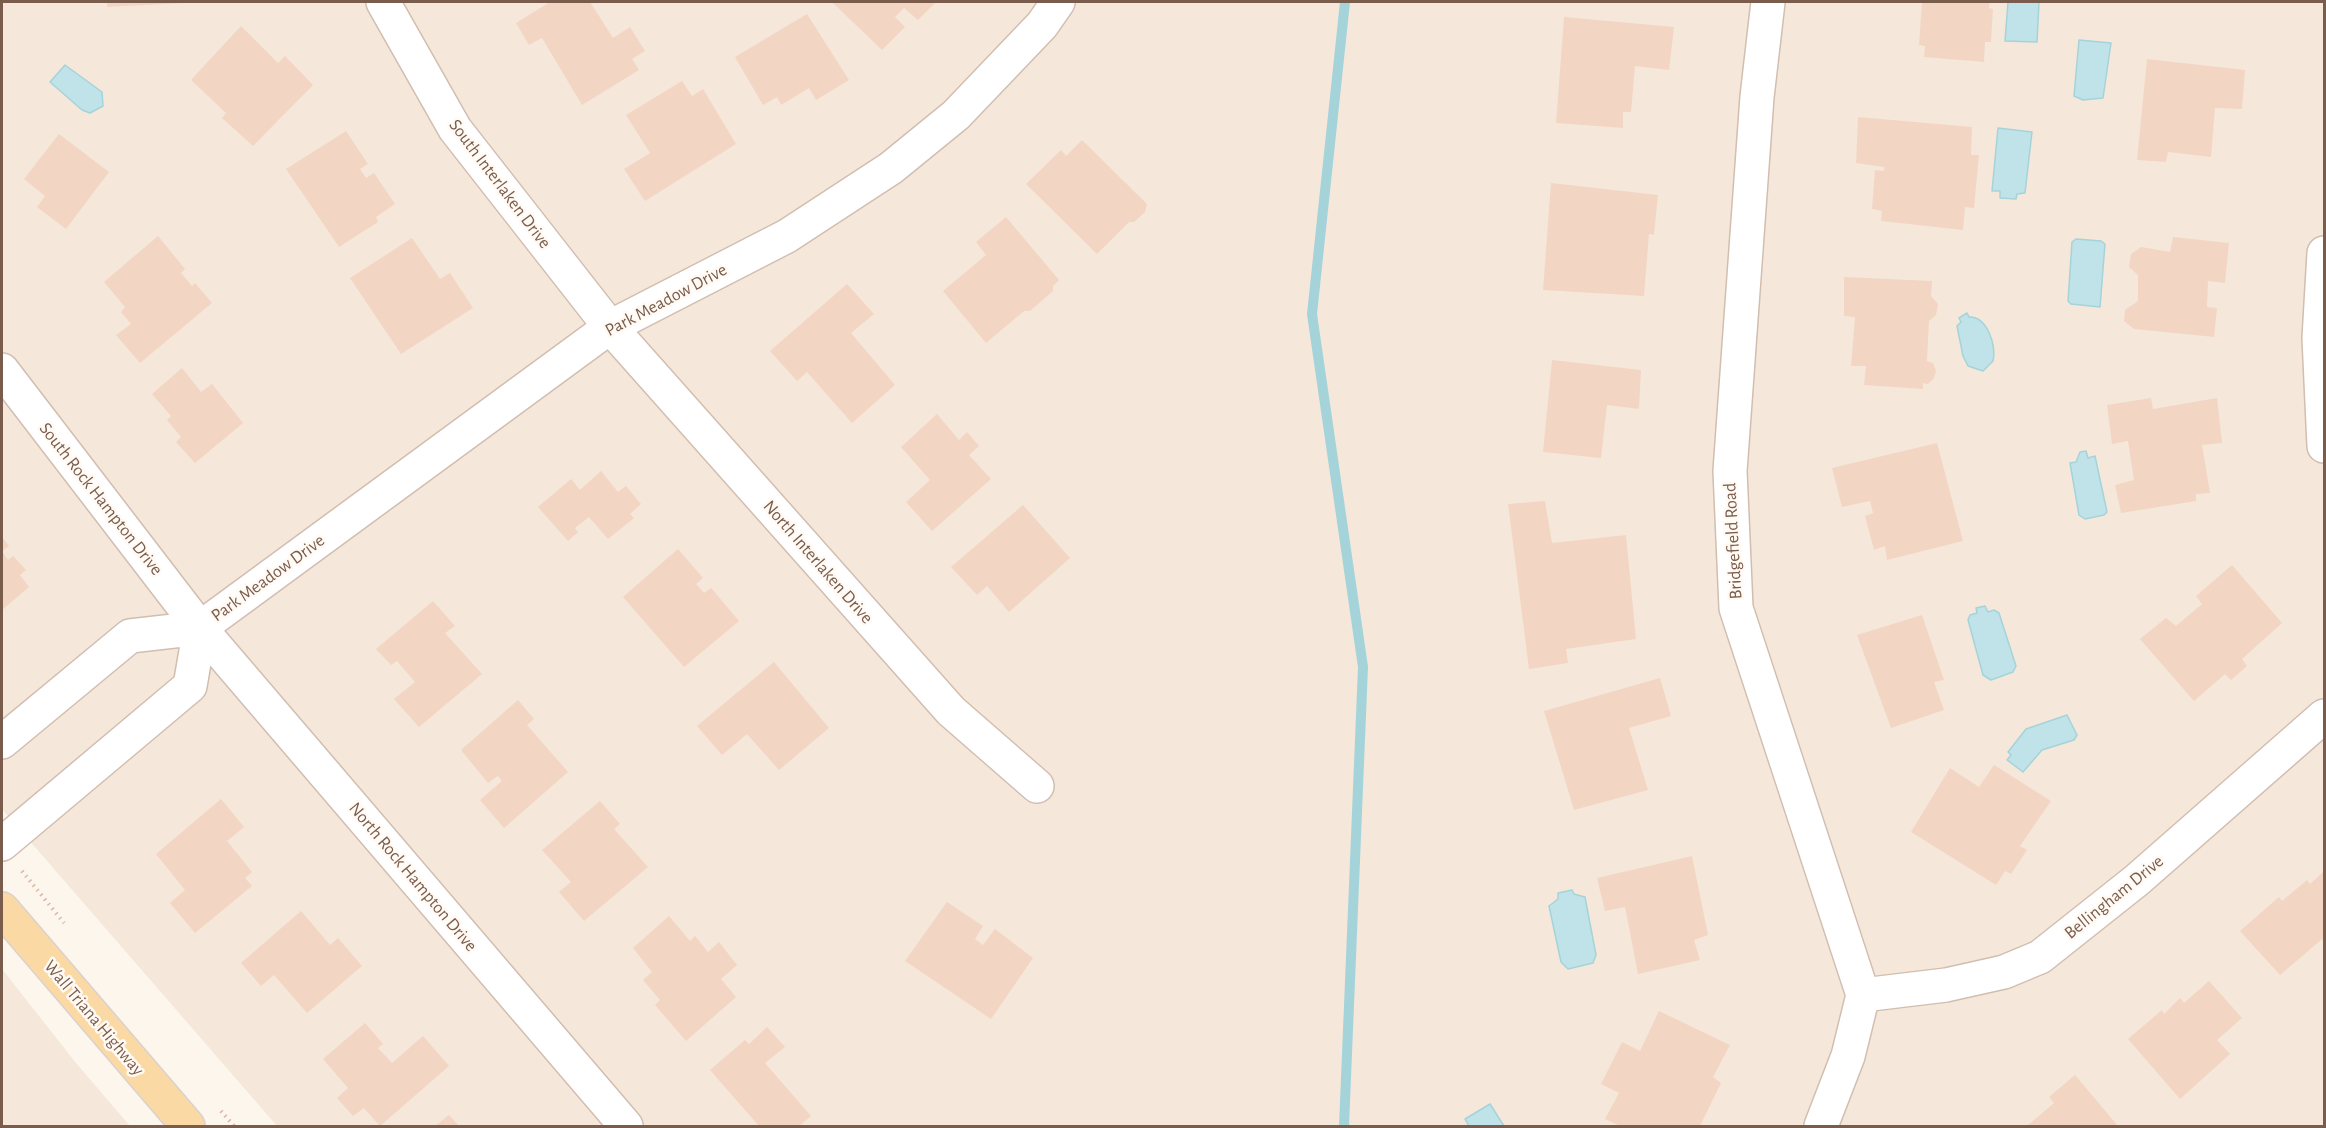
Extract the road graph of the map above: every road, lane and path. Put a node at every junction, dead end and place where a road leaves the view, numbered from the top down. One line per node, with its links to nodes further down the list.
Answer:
1 (383, 2): 5 (street, South Interlaken Drive)
2 (1058, 2): 5 (street, Park Meadow Drive)
3 (1768, 2): 14 (street, Bridgefield Road)
4 (2325, 253): 7 (street)
5 (610, 327): 8 (street, Park Meadow Drive); 11 (street, North Interlaken Drive)
6 (2, 370): 8 (street, South Rock Hampton Drive)
7 (2325, 446)
8 (200, 628): 10 (street, Park Meadow Drive); 12 (street, Park Meadow Drive); 16 (street, North Rock Hampton Drive)
9 (2325, 716): 14 (street, Bellingham Drive)
10 (2, 742)
11 (1037, 786)
12 (2, 844)
13 (2, 909): 15 (main road, Wall Triana Highway)
14 (1863, 995): 17 (street)
15 (188, 1126)
16 (626, 1126)
17 (1821, 1126)

